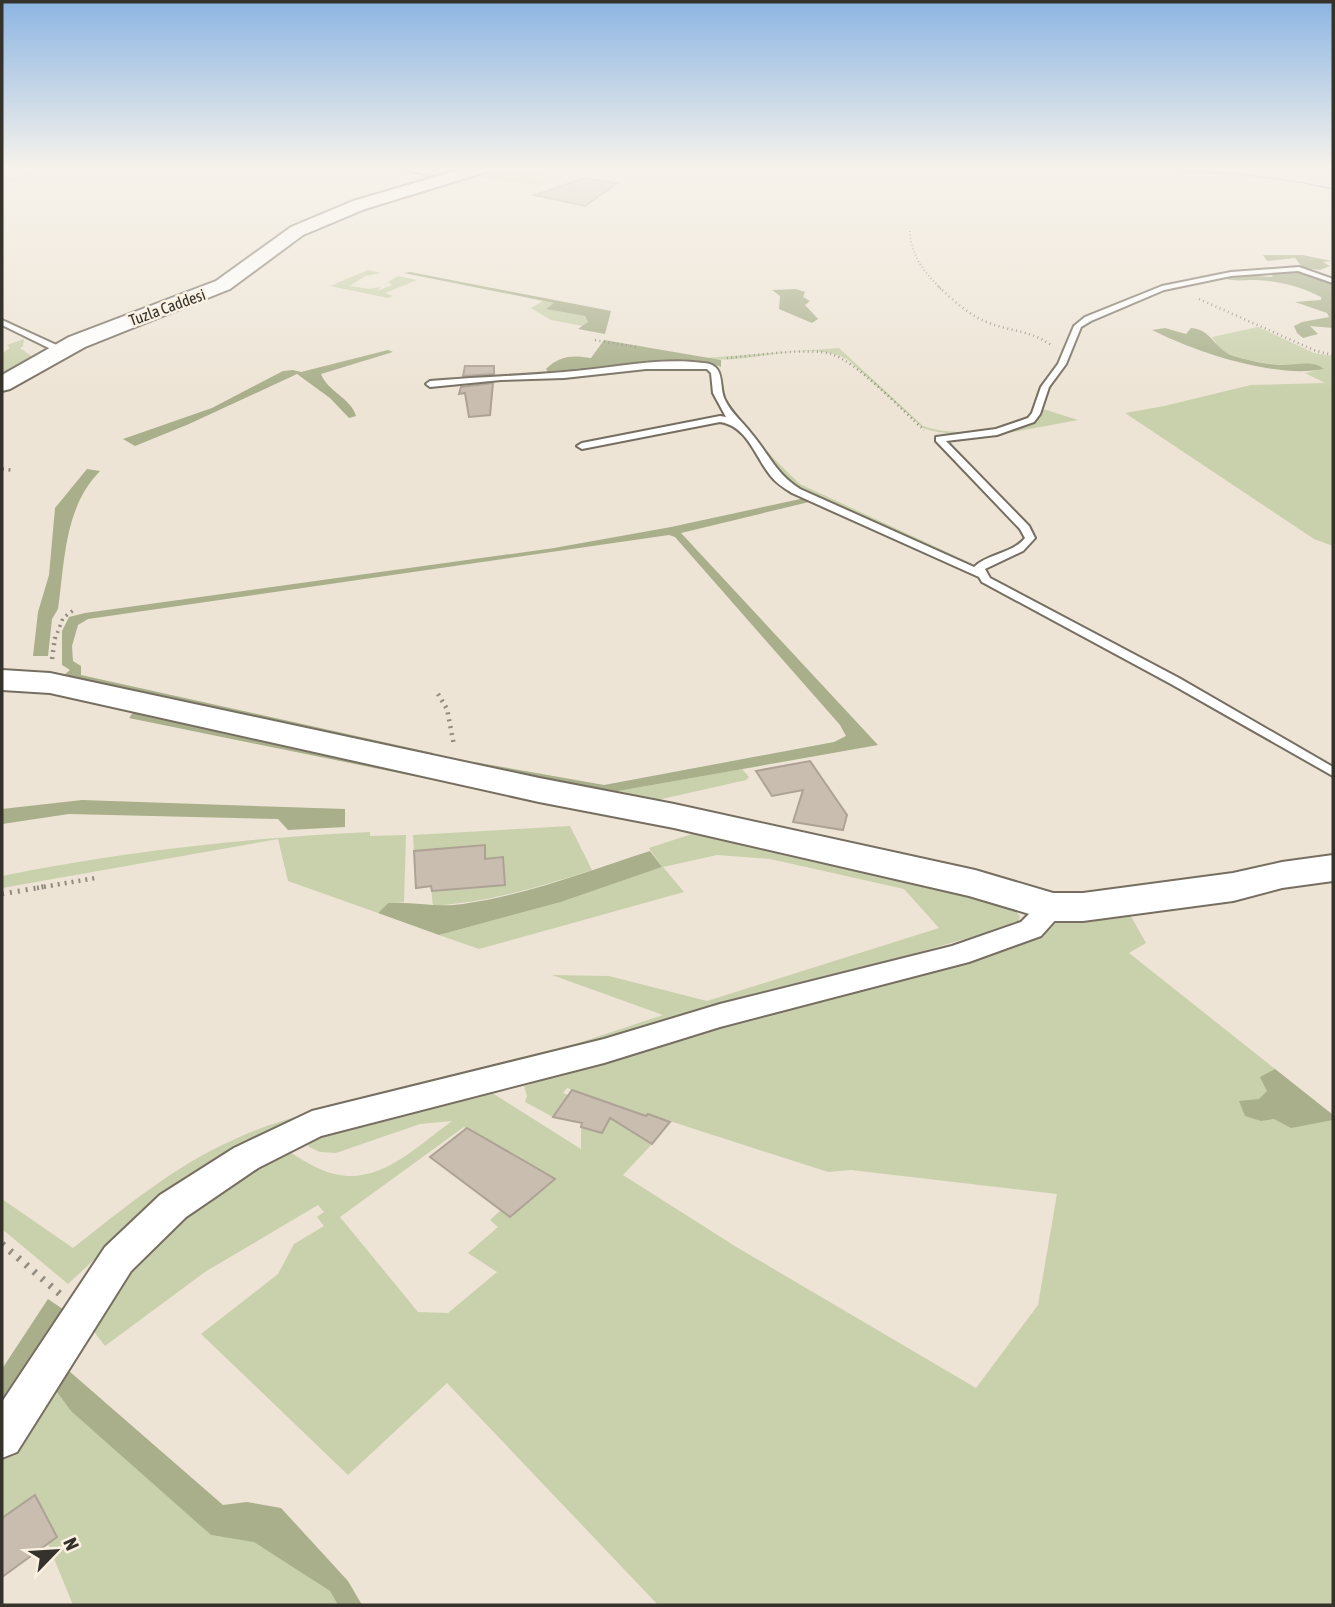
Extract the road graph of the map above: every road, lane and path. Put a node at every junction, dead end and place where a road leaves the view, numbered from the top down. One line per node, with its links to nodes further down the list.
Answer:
1 (282, 242): 8 (main road, Tuzla Caddesi)
2 (908, 242): 10 (path)
3 (1333, 281): 4 (lane)
4 (1165, 287): 9 (path); 10 (lane)
5 (2, 322): 8 (lane)
6 (595, 340): 7 (path)
7 (636, 347)
8 (60, 351): 12 (main road, Tuzla Caddesi)
9 (1333, 355)
10 (1064, 356): 15 (lane)
11 (725, 358): 15 (path)
12 (2, 384)
13 (430, 384): 14 (lane)
14 (735, 422): 16 (lane); 19 (lane)
15 (939, 437): 19 (lane)
16 (582, 446)
17 (2, 469): 18 (path)
18 (11, 470)
19 (980, 574): 24 (lane)
20 (75, 609): 21 (path)
21 (18, 681): 23 (main road)
22 (438, 694): 23 (path)
23 (452, 771): 28 (main road)
24 (1333, 772)
25 (1333, 868): 28 (main road)
26 (96, 878): 27 (path)
27 (2, 894)
28 (1053, 907): 30 (street)
29 (2, 1244): 30 (path)
30 (83, 1313): 31 (street)
31 (2, 1438)

